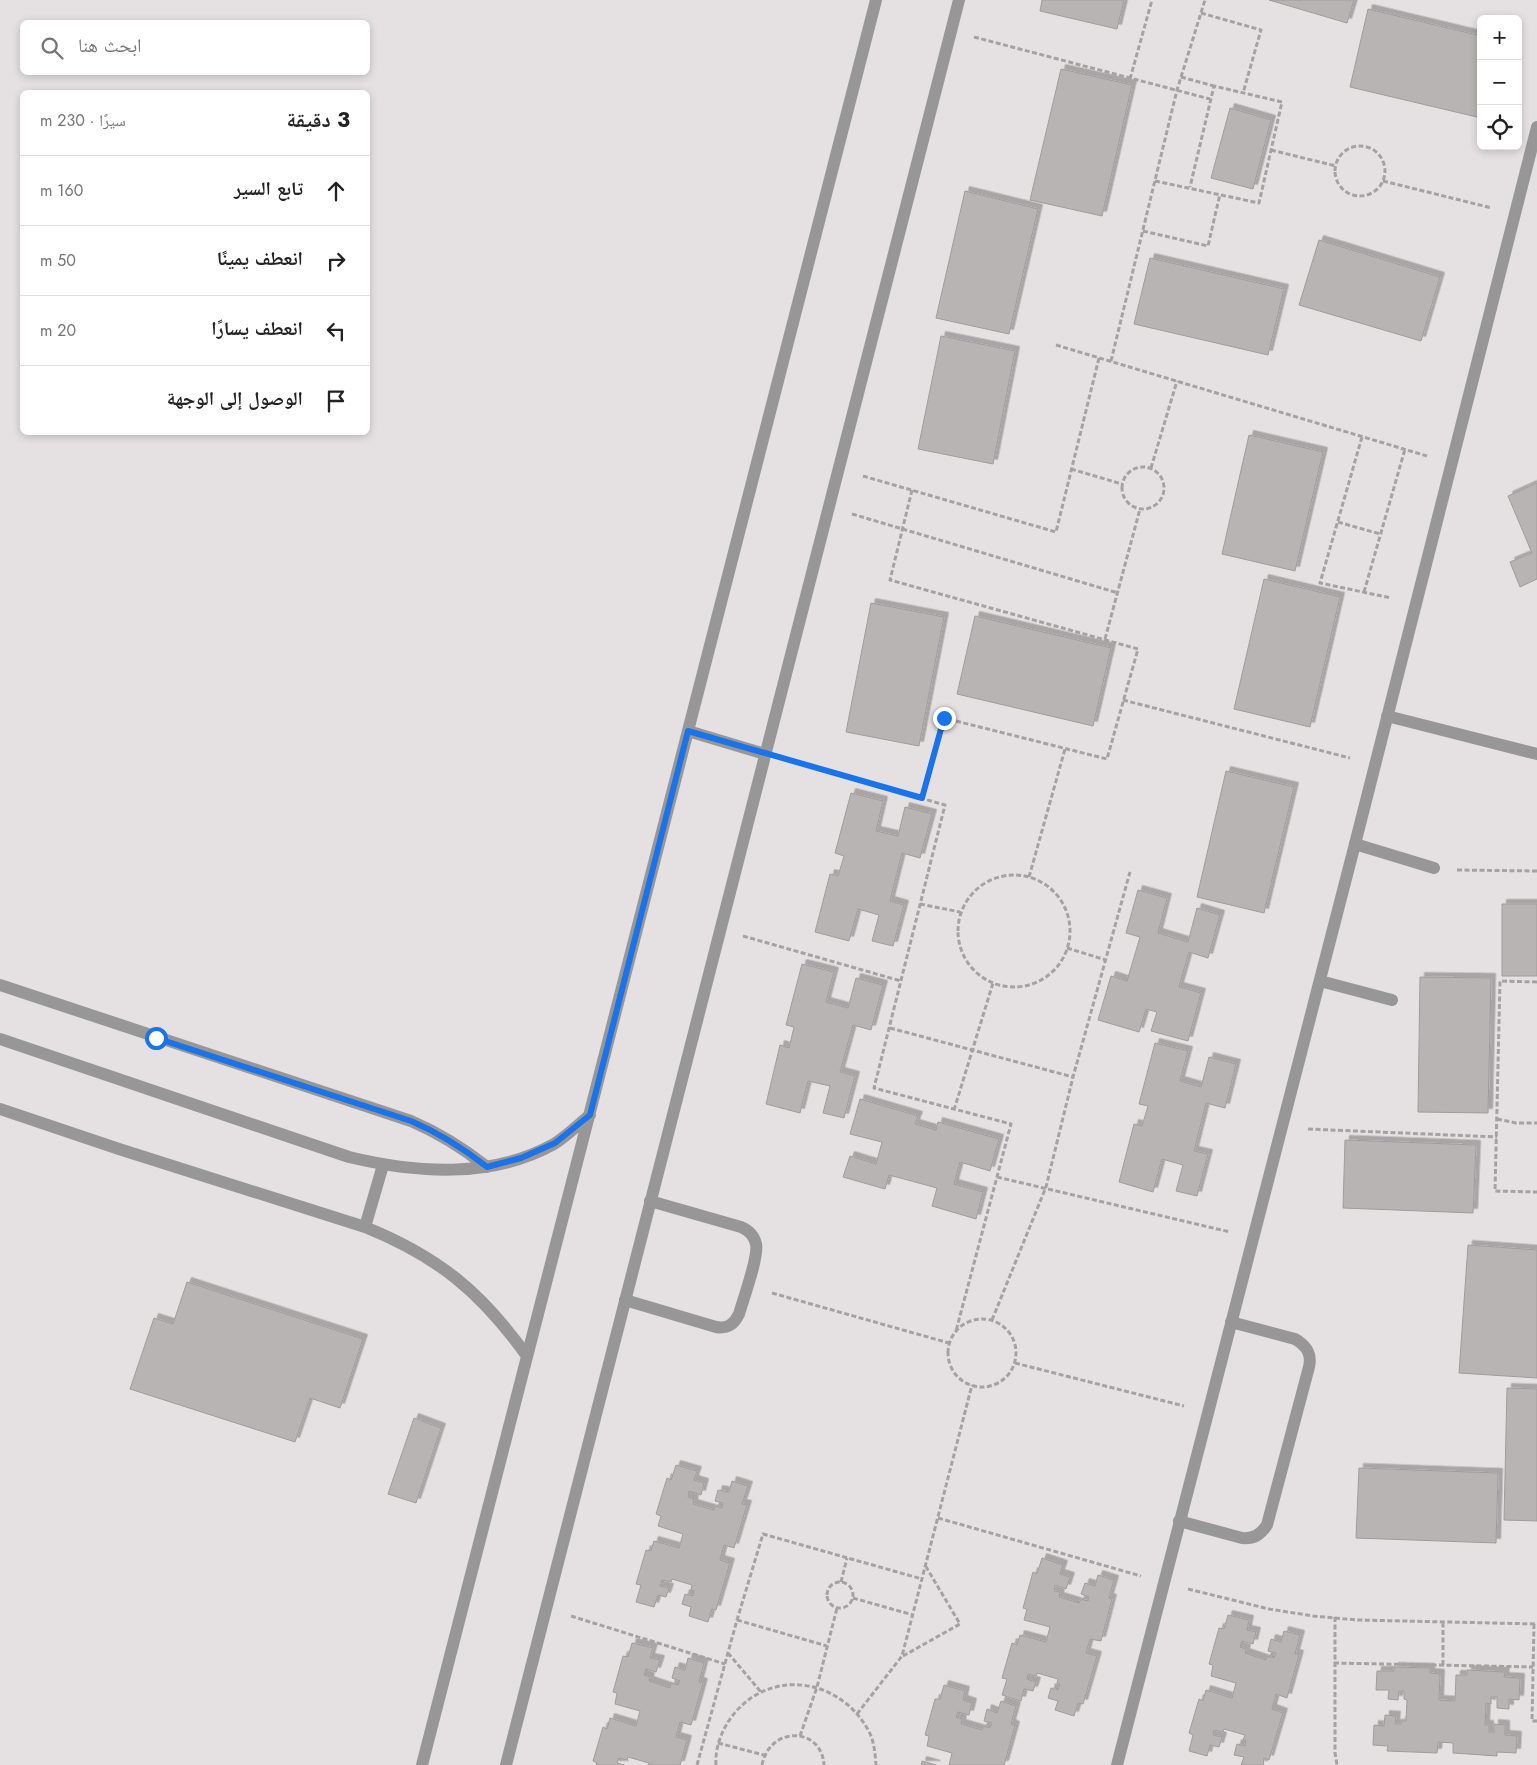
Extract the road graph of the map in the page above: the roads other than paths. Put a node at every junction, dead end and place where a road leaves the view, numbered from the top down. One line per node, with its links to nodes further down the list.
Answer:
1 (876, 0): 5 (street)
2 (959, 0): 6 (street)
3 (1537, 127): 4 (street)
4 (1387, 716): 7 (street); 8 (street)
5 (688, 731): 6 (street); 15 (street)
6 (765, 754): 18 (street)
7 (1537, 754)
8 (1355, 844): 9 (street); 10 (street)
9 (1434, 868)
10 (1320, 981): 12 (street); 21 (street)
11 (0, 985): 17 (street)
12 (1392, 1000)
13 (0, 1039): 16 (street)
14 (0, 1109): 19 (street)
15 (590, 1115): 17 (street); 22 (street)
16 (383, 1165): 17 (street); 19 (street)
17 (487, 1167)
18 (650, 1201): 20 (street); 20 (street)
19 (365, 1227): 22 (street)
20 (625, 1300): 25 (street)
21 (1231, 1322): 23 (street); 23 (street)
22 (527, 1356): 24 (street)
23 (1179, 1521): 26 (street)
24 (422, 1765)
25 (506, 1765)
26 (1117, 1765)

